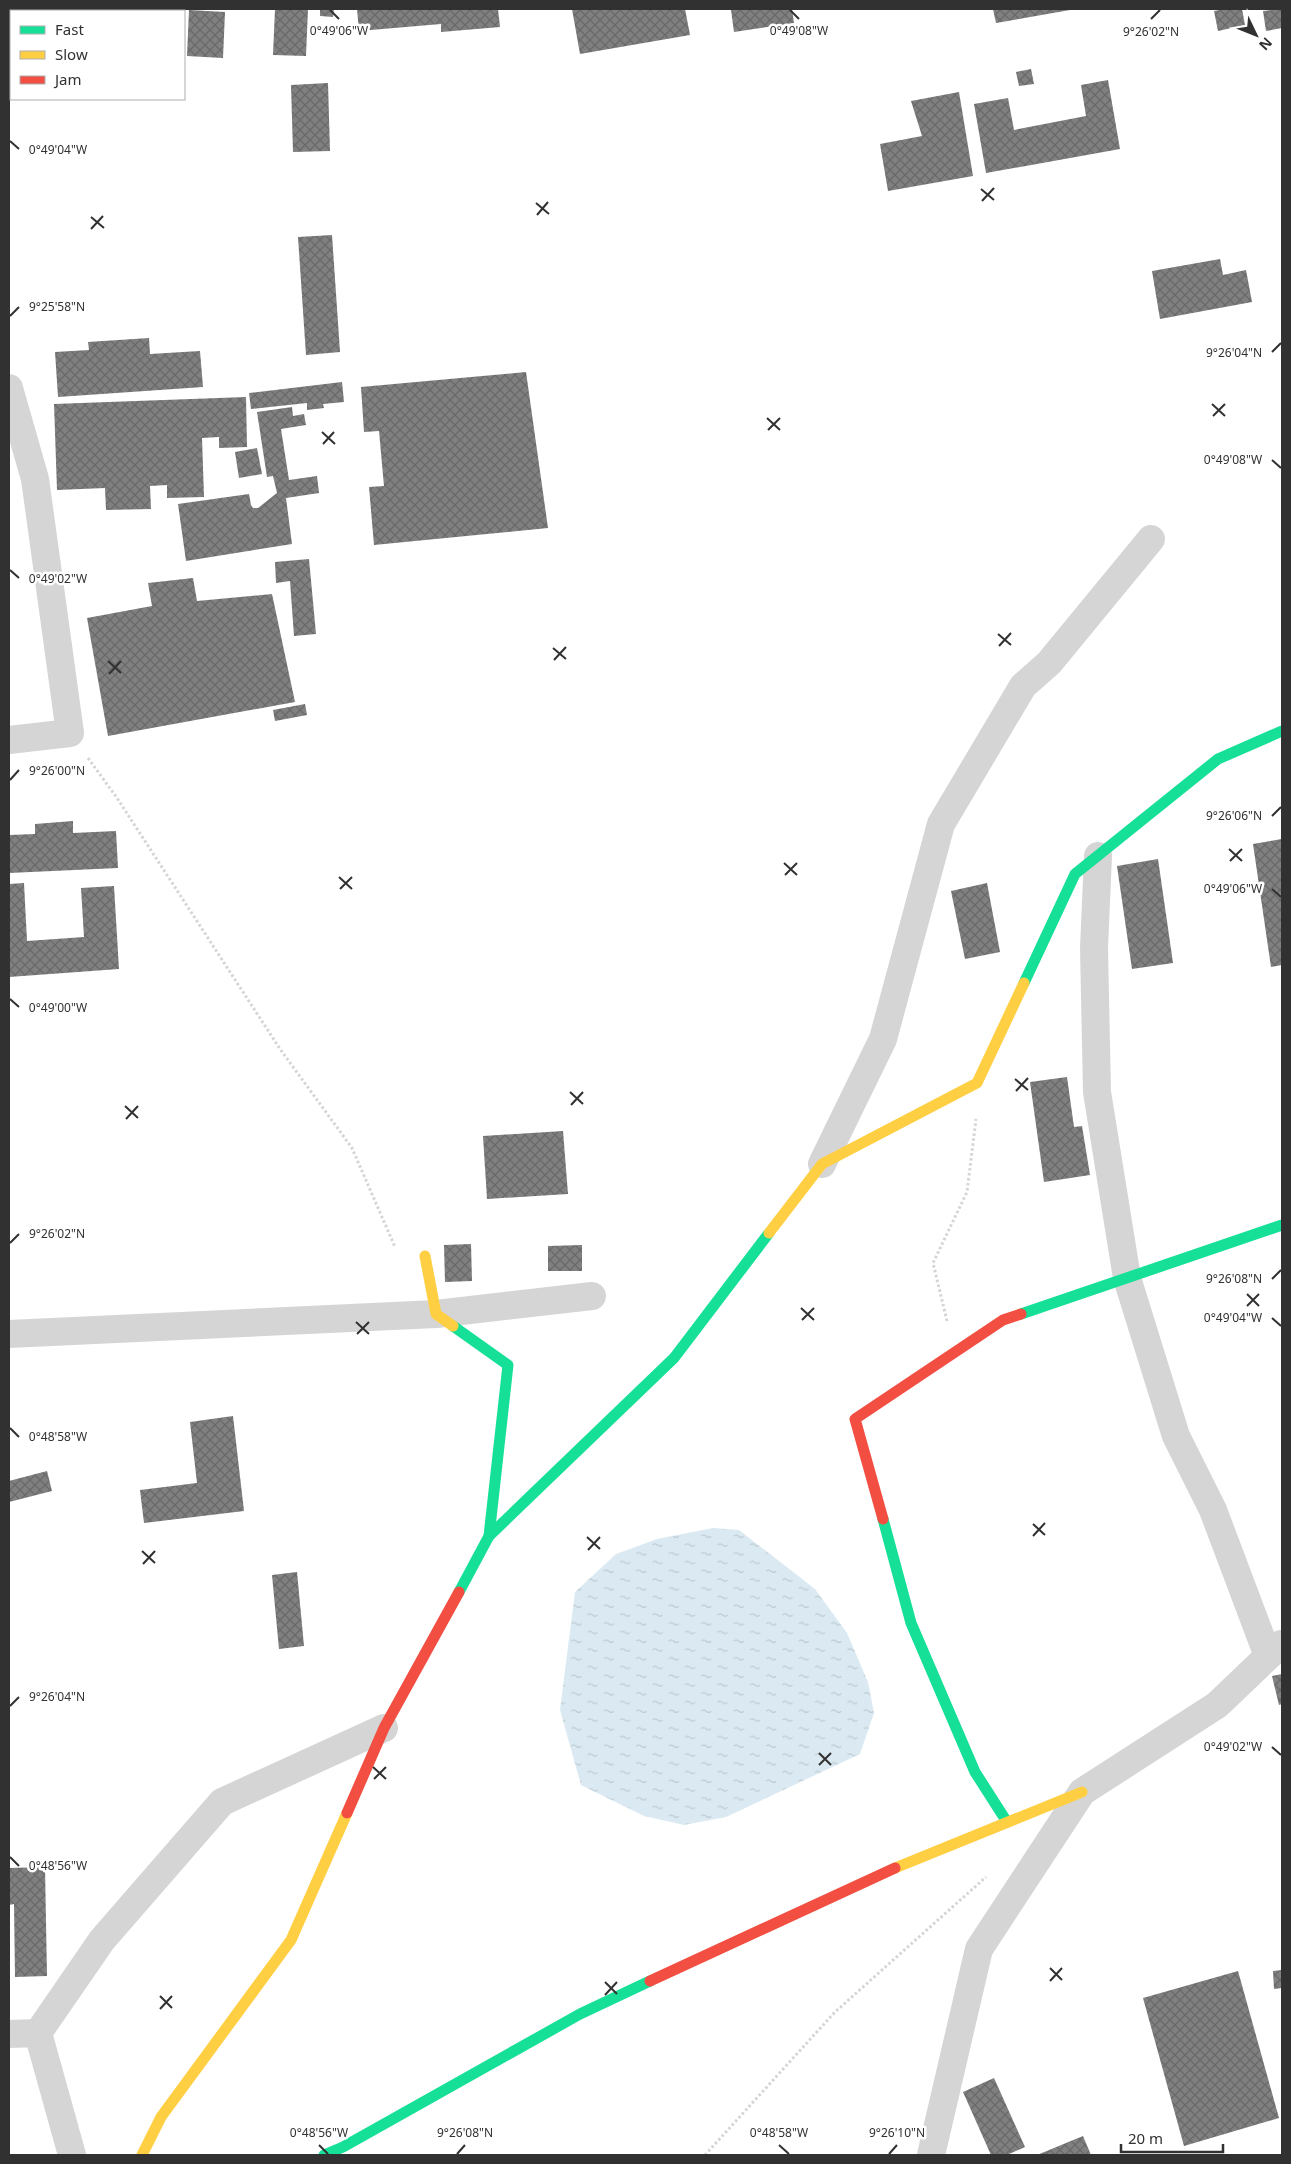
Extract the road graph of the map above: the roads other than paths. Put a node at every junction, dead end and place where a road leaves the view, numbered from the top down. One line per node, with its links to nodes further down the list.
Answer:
1 (9, 388): 4 (street)
2 (1151, 539): 6 (street)
3 (1282, 731): 5 (street)
4 (9, 740)
5 (1098, 856): 6 (street); 9 (street)
6 (822, 1164): 13 (street)
7 (1282, 1224): 9 (street)
8 (425, 1256): 11 (street)
9 (1127, 1278): 14 (street); 17 (street)
10 (592, 1296): 11 (street)
11 (436, 1314): 12 (street); 13 (street)
12 (9, 1334)
13 (489, 1536): 15 (street)
14 (1275, 1650): 16 (street)
15 (384, 1728): 18 (street); 21 (street)
16 (1082, 1792): 17 (street); 23 (street)
17 (1007, 1822): 22 (street)
18 (38, 2033): 19 (street); 20 (street)
19 (9, 2034)
20 (72, 2155)
21 (142, 2155)
22 (324, 2155)
23 (931, 2155)

